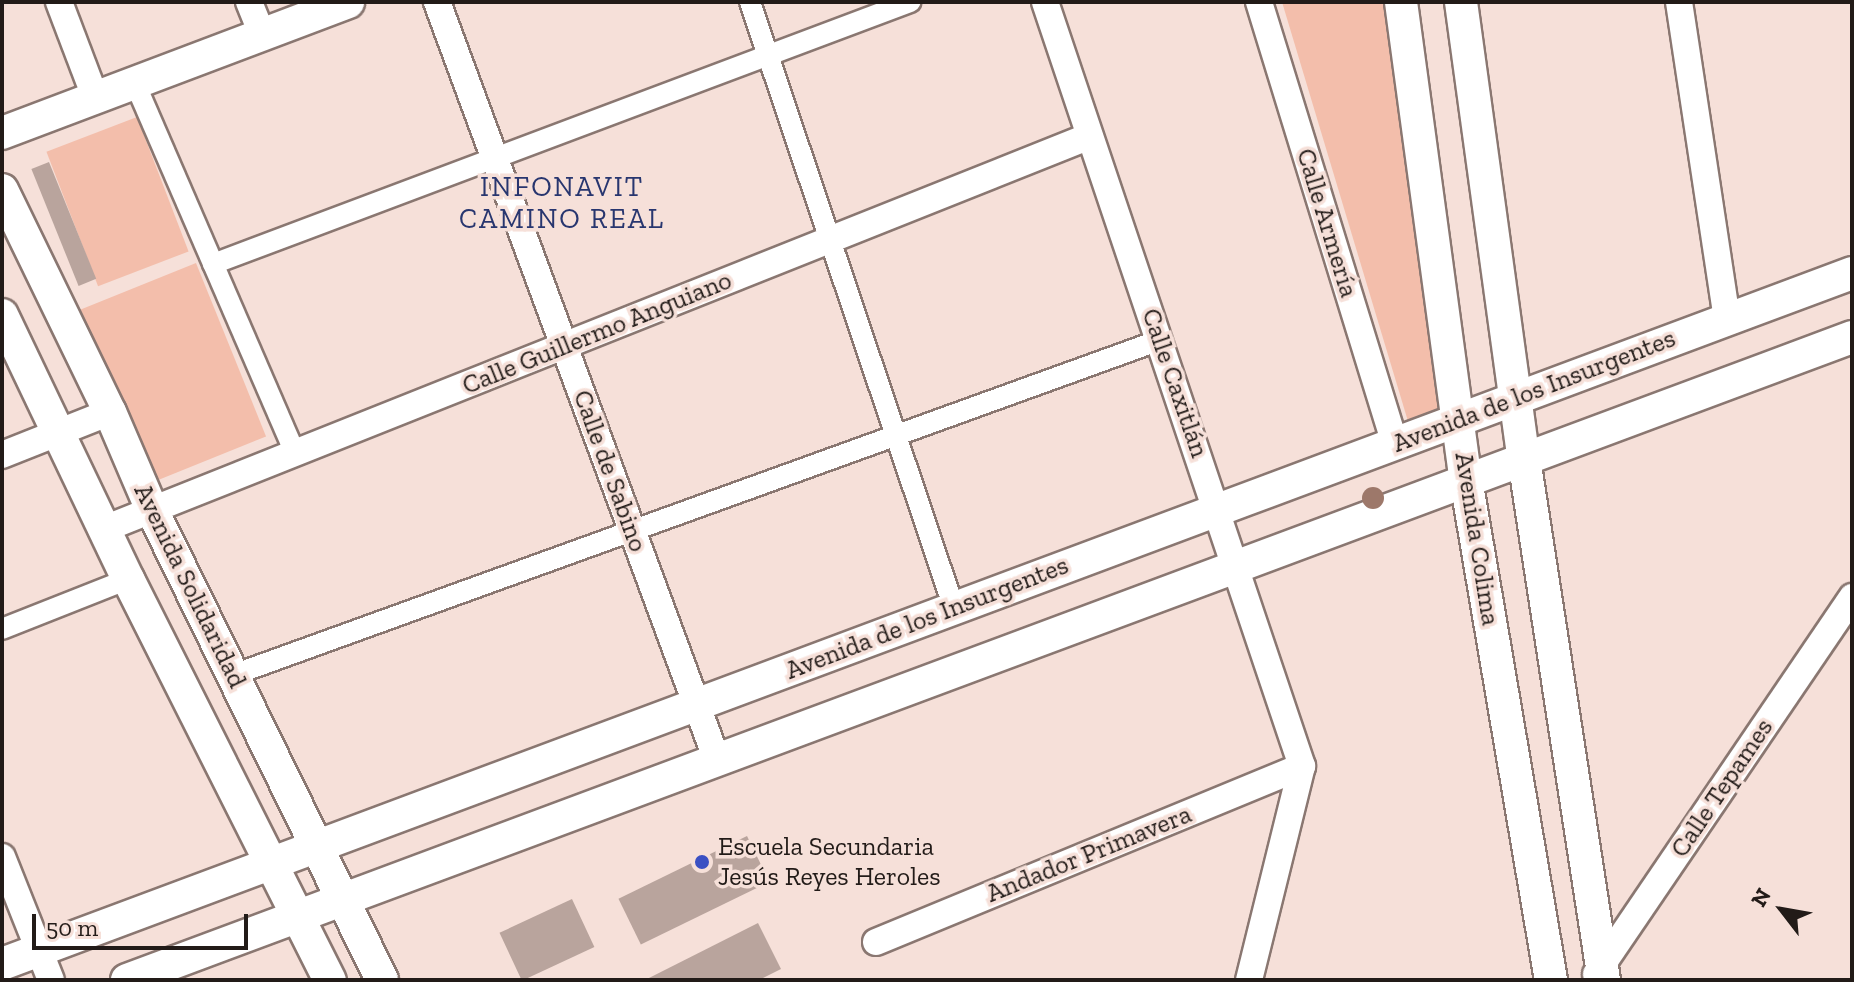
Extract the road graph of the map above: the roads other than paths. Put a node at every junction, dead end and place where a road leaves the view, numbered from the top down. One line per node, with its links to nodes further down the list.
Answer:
1 (59, 2): 15 (street)
2 (249, 2): 12 (street)
3 (348, 2): 12 (street)
4 (437, 2): 18 (street, Calle de Sabino)
5 (750, 2): 13 (street)
6 (910, 2): 13 (street)
7 (1045, 2): 17 (street, Calle Caxitlán)
8 (1259, 2): 33 (street, Calle Armería)
9 (1401, 2): 30 (street, Avenida Colima)
10 (1461, 2): 28 (street)
11 (1679, 2): 24 (street)
12 (262, 34): 14 (street)
13 (768, 55): 18 (street); 20 (street)
14 (134, 81): 15 (street); 21 (street)
15 (95, 97): 16 (street)
16 (2, 133)
17 (1090, 136): 20 (street, Calle Guillermo Anguiano); 26 (street, Calle Caxitlán)
18 (495, 158): 21 (street); 27 (street, Calle de Sabino)
19 (2, 190): 29 (street, Avenida Solidaridad)
20 (830, 240): 27 (street, Calle Guillermo Anguiano); 32 (street)
21 (213, 264): 34 (street)
22 (1852, 273): 24 (street, Avenida de los Insurgentes)
23 (2, 315): 31 (street, Avenida Solidaridad)
24 (1727, 319): 28 (street, Avenida de los Insurgentes)
25 (1852, 337): 36 (street)
26 (1160, 340): 32 (street); 38 (street, Calle Caxitlán)
27 (564, 346): 34 (street, Calle Guillermo Anguiano); 41 (street, Calle de Sabino)
28 (1515, 398): 30 (street, Avenida de los Insurgentes); 36 (street)
29 (110, 412): 31 (street); 39 (street, Avenida Solidaridad)
30 (1459, 419): 33 (street, Avenida de los Insurgentes); 37 (street, Avenida Colima)
31 (57, 433): 35 (street); 40 (street, Avenida Solidaridad)
32 (896, 435): 41 (street); 45 (street)
33 (1395, 443): 38 (street, Avenida de los Insurgentes)
34 (295, 453): 39 (street, Calle Guillermo Anguiano)
35 (2, 455)
36 (1524, 459): 37 (street); 59 (street)
37 (1466, 480): 42 (street); 65 (street, Avenida Colima)
38 (1218, 509): 42 (street, Calle Caxitlán); 45 (street, Avenida de los Insurgentes)
39 (152, 510): 40 (street, Calle Guillermo Anguiano); 47 (street, Avenida Solidaridad)
40 (104, 529): 43 (street, Avenida Solidaridad)
41 (633, 531): 47 (street); 48 (street, Calle de Sabino)
42 (1237, 565): 49 (street); 50 (street, Calle Caxitlán)
43 (128, 579): 46 (street); 53 (street, Avenida Solidaridad)
44 (1852, 597): 59 (street, Calle Tepames)
45 (954, 608): 48 (street, Avenida de los Insurgentes)
46 (2, 629)
47 (233, 675): 51 (street, Avenida Solidaridad)
48 (697, 704): 49 (street, Calle de Sabino); 51 (street, Avenida de los Insurgentes)
49 (717, 760): 54 (street)
50 (1302, 766): 56 (street, Andador Primavera); 64 (street)
51 (315, 847): 53 (street, Avenida de los Insurgentes); 54 (street, Avenida Solidaridad)
52 (2, 857): 57 (street)
53 (269, 864): 55 (street, Avenida Solidaridad); 57 (street, Avenida de los Insurgentes)
54 (341, 900): 55 (street); 63 (street, Avenida Solidaridad)
55 (298, 916): 61 (street); 62 (street, Avenida Solidaridad)
56 (876, 942)
57 (39, 950): 58 (street, Avenida de los Insurgentes); 60 (street)
58 (2, 964)
59 (1599, 975)
60 (51, 980)
61 (127, 980)
62 (330, 980)
63 (382, 980)
64 (1249, 980)
65 (1551, 980)

